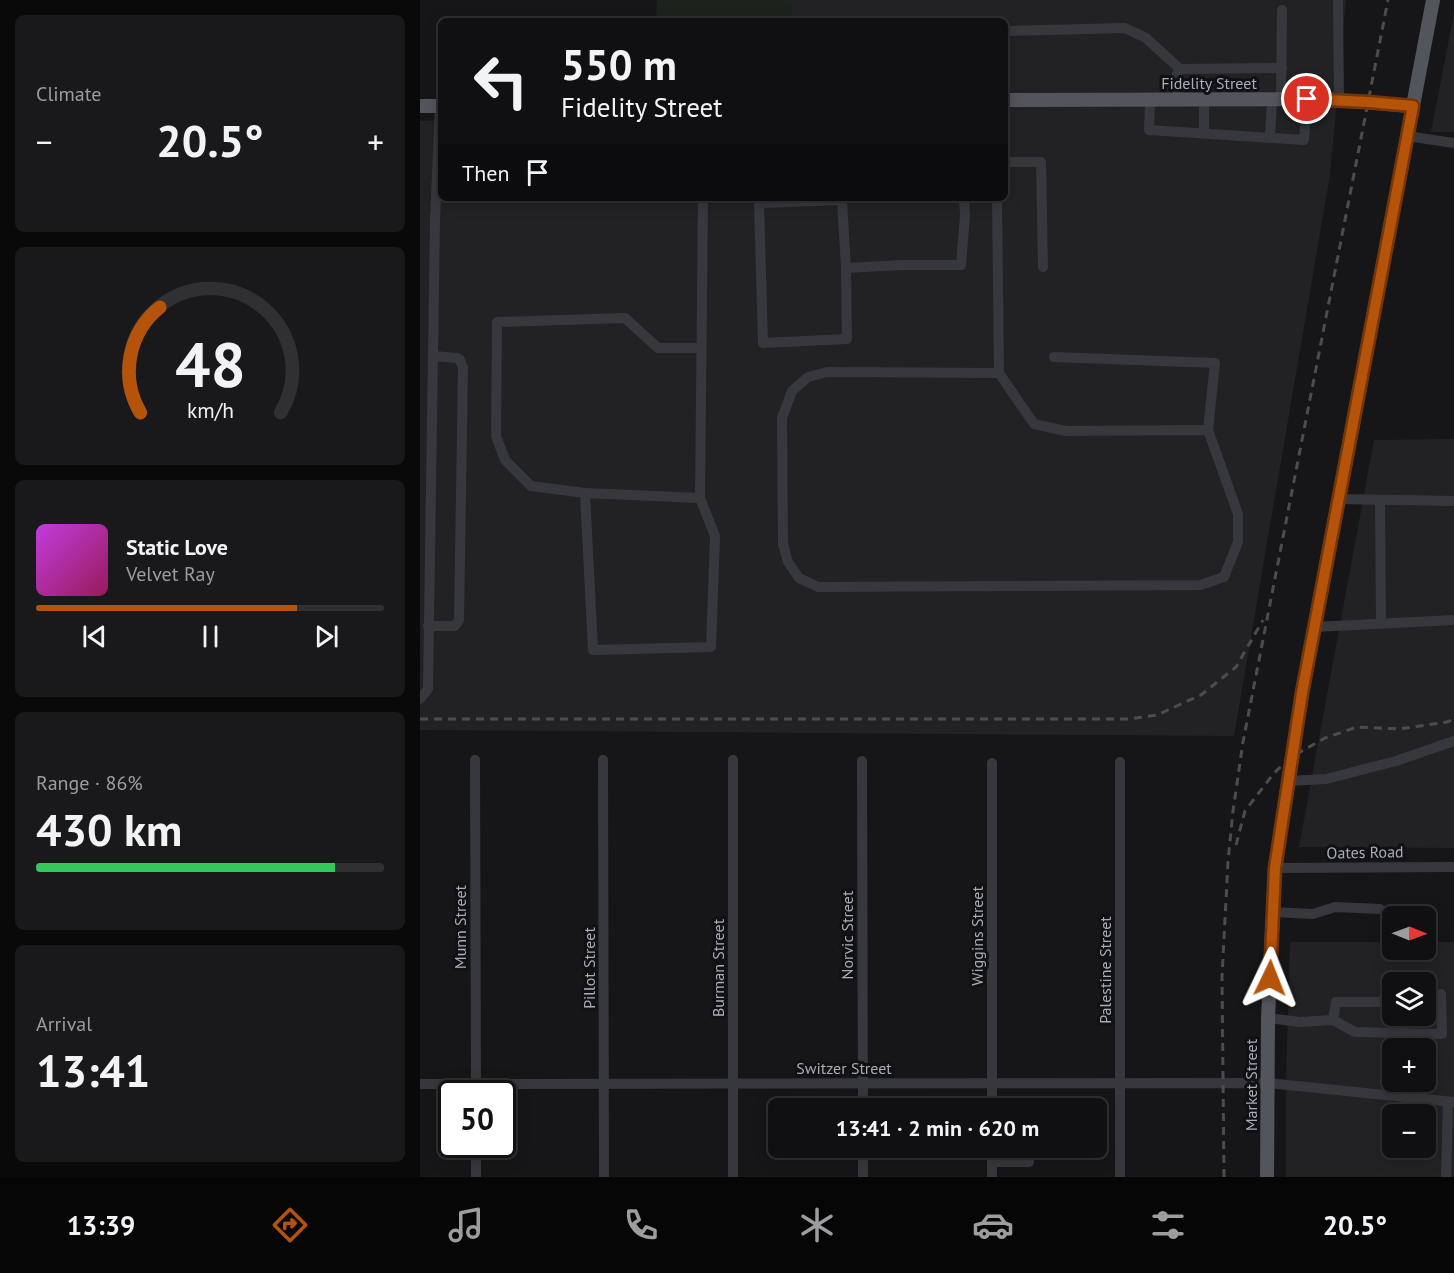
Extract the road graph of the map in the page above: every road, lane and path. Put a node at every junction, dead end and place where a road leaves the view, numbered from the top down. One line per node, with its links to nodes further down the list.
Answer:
1 (1338, 0): 13 (street)
2 (1433, 0): 16 (main road, Market Street)
3 (1282, 10): 5 (street)
4 (1008, 31): 6 (street)
5 (1282, 68): 6 (street); 8 (street)
6 (1180, 69): 12 (street)
7 (1204, 99): 8 (main road, Fidelity Street); 12 (main road, Fidelity Street); 17 (street)
8 (1276, 99): 9 (main road, Fidelity Street); 19 (street)
9 (1307, 99): 13 (main road, Fidelity Street); 19 (street)
10 (1008, 100): 11 (main road, Fidelity Street)
11 (1150, 100): 12 (main road, Fidelity Street); 17 (street)
12 (1177, 100)
13 (1339, 100): 16 (main road, Fidelity Street)
14 (420, 106): 15 (main road)
15 (438, 106)
16 (1413, 106): 18 (main road, Market Street)
17 (1204, 133): 19 (street)
18 (1407, 136): 20 (street); 37 (main road, Market Street)
19 (1270, 137)
20 (1454, 143)
21 (438, 152): 31 (street)
22 (1008, 162): 28 (street)
23 (703, 201): 30 (street)
24 (814, 201): 29 (street)
25 (842, 201): 29 (street)
26 (964, 201): 29 (street)
27 (997, 201): 33 (street)
28 (1042, 267)
29 (846, 268)
30 (701, 348): 35 (street); 36 (street)
31 (433, 356): 42 (street); 42 (street)
32 (1054, 357): 34 (street)
33 (999, 373): 34 (street); 34 (street)
34 (1208, 430)
35 (585, 493): 36 (street); 36 (street)
36 (700, 498)
37 (1338, 499): 38 (street); 43 (main road, Market Street)
38 (1380, 500): 39 (street); 41 (street)
39 (1454, 501)
40 (1454, 620): 41 (street)
41 (1381, 624): 43 (street)
42 (429, 626): 44 (street)
43 (1314, 627): 52 (main road, Market Street)
44 (420, 699)
45 (1454, 741): 52 (street)
46 (475, 760): 61 (street, Munn Street)
47 (603, 760): 62 (street, Pillot Street)
48 (733, 760): 63 (street, Burman Street)
49 (862, 761): 64 (street, Norvic Street)
50 (1120, 762): 66 (street, Palestine Street)
51 (992, 763): 65 (street, Wiggins Street)
52 (1288, 781): 54 (main road, Market Street)
53 (1454, 867): 54 (street, Oates Road)
54 (1275, 868): 56 (main road, Market Street)
55 (1380, 909): 56 (street)
56 (1273, 912): 59 (main road, Market Street)
57 (1441, 994): 60 (street)
58 (1382, 1002): 60 (street)
59 (1268, 1018): 60 (street); 67 (main road, Market Street)
60 (1333, 1020)
61 (476, 1080)
62 (604, 1083): 63 (street, Switzer Street); 70 (street, Switzer Street); 80 (street, Pillot Street)
63 (733, 1083): 64 (street, Switzer Street); 81 (street, Burman Street)
64 (863, 1083): 65 (street, Switzer Street); 71 (street, Norvic Street)
65 (992, 1083): 66 (street, Switzer Street); 72 (street, Wiggins Street)
66 (1120, 1083): 67 (street, Switzer Street); 84 (street, Palestine Street)
67 (1267, 1083): 73 (street, Switzer Street); 85 (main road, Market Street)
68 (420, 1084): 69 (street, Switzer Street)
69 (438, 1086)
70 (516, 1087)
71 (863, 1098)
72 (992, 1098)
73 (1451, 1102): 86 (street)
74 (476, 1158): 79 (street)
75 (863, 1158): 82 (street)
76 (992, 1158): 77 (street)
77 (992, 1162): 78 (street); 83 (street)
78 (1029, 1162)
79 (476, 1177)
80 (604, 1177)
81 (733, 1177)
82 (863, 1177)
83 (992, 1177)
84 (1120, 1177)
85 (1267, 1177)
86 (1446, 1177)

